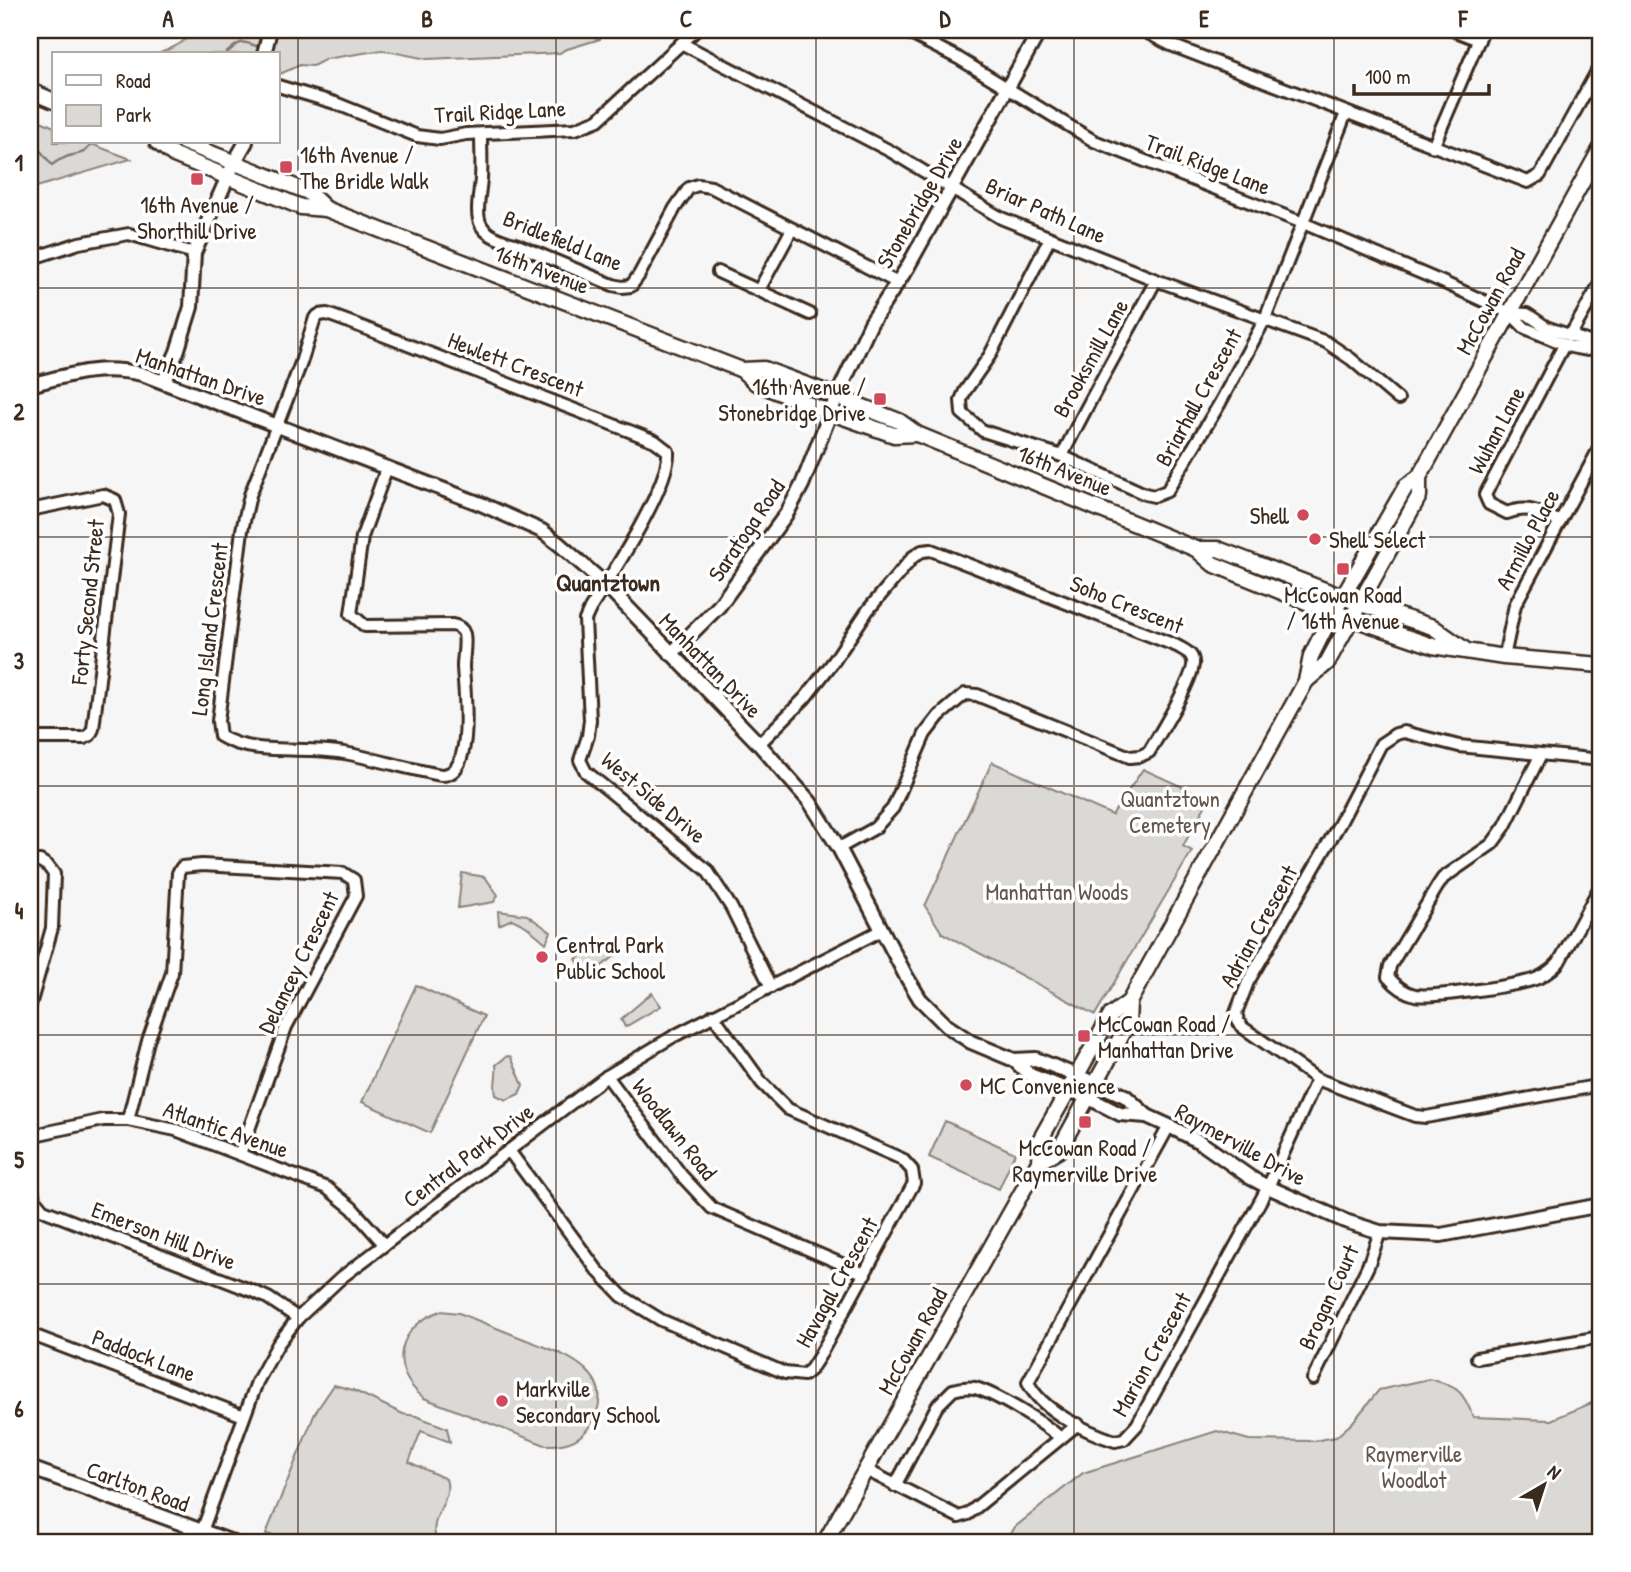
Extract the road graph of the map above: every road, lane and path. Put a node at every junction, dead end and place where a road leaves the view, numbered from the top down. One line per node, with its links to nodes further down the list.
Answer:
1 (270, 30): 9 (street)
2 (696, 30): 8 (street, Trail Ridge Lane)
3 (903, 30): 12 (street, Trail Ridge Lane)
4 (1040, 30): 12 (street, Stonebridge Drive)
5 (1142, 30): 15 (street)
6 (1453, 30): 7 (street)
7 (1481, 35): 21 (street)
8 (681, 43): 16 (street, Trail Ridge Lane); 25 (street, Briar Path Lane)
9 (264, 52)
10 (1601, 64): 21 (street)
11 (280, 87): 16 (street, Trail Ridge Lane)
12 (1007, 89): 25 (street, Stonebridge Drive); 27 (street, Trail Ridge Lane)
13 (30, 91): 14 (main road)
14 (52, 100)
15 (1346, 113): 21 (street); 27 (street)
16 (481, 134): 28 (street, Bridlefield Lane)
17 (160, 144): 24 (main road, 16th Avenue)
18 (188, 144): 23 (main road, 16th Avenue)
19 (234, 144): 23 (street)
20 (245, 144): 23 (street)
21 (1433, 147)
22 (1601, 148): 37 (main road, McCowan Road)
23 (234, 163): 24 (street); 26 (main road, 16th Avenue)
24 (227, 178): 26 (main road, 16th Avenue); 30 (street)
25 (952, 188): 29 (street, Briar Path Lane); 35 (street, Stonebridge Drive)
26 (326, 209): 42 (main road, 16th Avenue)
27 (1303, 223): 37 (street, Trail Ridge Lane); 39 (street)
28 (792, 229): 35 (street, Bridlefield Lane); 36 (street)
29 (1050, 238): 33 (street, Briar Path Lane); 51 (street, Briarhall Crescent)
30 (194, 253): 31 (street); 43 (street)
31 (30, 258)
32 (718, 272): 36 (street)
33 (1156, 280): 39 (street, Briar Path Lane); 51 (street, Brooksmill Lane)
34 (1601, 282): 40 (street)
35 (898, 283): 45 (street, Stonebridge Drive)
36 (759, 290): 38 (street)
37 (1510, 313): 40 (street, Trail Ridge Lane); 53 (main road, McCowan Road)
38 (810, 314)
39 (1265, 319): 46 (street, Briar Path Lane); 51 (street, Briarhall Crescent)
40 (1567, 340): 41 (street); 55 (street, Wuhan Lane)
41 (1598, 348)
42 (742, 370): 45 (main road, 16th Avenue); 47 (main road, 16th Avenue)
43 (164, 382): 44 (street, Manhattan Drive); 48 (street, Manhattan Drive)
44 (30, 385)
45 (837, 396): 47 (street, Stonebridge Drive); 49 (main road, 16th Avenue)
46 (1398, 399)
47 (831, 412): 49 (main road, 16th Avenue); 63 (street, Saratoga Road)
48 (277, 426): 52 (street, Manhattan Drive); 52 (street, Long Island Crescent); 57 (street, Hewlett Crescent)
49 (917, 434): 56 (main road, 16th Avenue)
50 (1601, 445): 55 (street, Armillo Place)
51 (1062, 457)
52 (387, 467): 57 (street, Manhattan Drive)
53 (1419, 477): 58 (main road, McCowan Road); 59 (main road, McCowan Road)
54 (30, 510): 67 (street, Forty Second Street)
55 (1560, 522): 64 (street, Armillo Place)
56 (1196, 549): 58 (main road, 16th Avenue); 60 (main road, 16th Avenue)
57 (605, 584): 63 (street, Manhattan Drive); 75 (street, West Side Drive)
58 (1342, 597): 59 (main road, 16th Avenue); 60 (main road, McCowan Road)
59 (1361, 604): 61 (main road, McCowan Road); 62 (main road, 16th Avenue)
60 (1334, 612): 61 (main road, 16th Avenue); 66 (main road, McCowan Road)
61 (1353, 619): 62 (main road, 16th Avenue); 66 (main road, McCowan Road)
62 (1468, 652): 64 (main road, 16th Avenue)
63 (671, 654): 68 (street, Manhattan Drive)
64 (1504, 657): 65 (main road, 16th Avenue)
65 (1601, 665)
66 (1306, 681): 76 (main road, McCowan Road)
67 (30, 738)
68 (759, 744): 71 (street, Manhattan Drive); 71 (street, Soho Crescent)
69 (1541, 754): 70 (street, Adrian Crescent); 73 (street); 80 (street, Adrian Crescent)
70 (1601, 760)
71 (839, 848): 74 (street, Manhattan Drive)
72 (30, 861): 77 (street)
73 (1601, 885)
74 (882, 930): 75 (street, Central Park Drive); 81 (street, Manhattan Drive)
75 (771, 987): 78 (street, Central Park Drive)
76 (1129, 1002): 81 (main road, McCowan Road); 82 (main road, McCowan Road)
77 (30, 1005)
78 (713, 1016): 79 (street, Central Park Drive); 97 (street, Havagal Crescent)
79 (607, 1076): 89 (street, Central Park Drive); 97 (street, Woodlawn Road)
80 (1317, 1079): 83 (street, Adrian Crescent); 93 (street)
81 (1073, 1083): 82 (street, Manhattan Drive); 84 (street, Raymerville Drive); 91 (main road, McCowan Road)
82 (1095, 1083): 84 (main road, McCowan Road); 85 (street, Raymerville Drive)
83 (1601, 1086)
84 (1087, 1097): 85 (street, Raymerville Drive); 91 (main road, McCowan Road)
85 (1147, 1116): 87 (street, Raymerville Drive)
86 (128, 1119): 88 (street, Atlantic Avenue); 90 (street, Atlantic Avenue); 90 (street, Delancey Crescent)
87 (1169, 1126): 93 (street, Raymerville Drive); 104 (street, Marion Crescent)
88 (30, 1136)
89 (510, 1152): 96 (street, Central Park Drive); 97 (street, Havagal Crescent)
90 (240, 1154): 96 (street, Atlantic Avenue)
91 (1039, 1162): 107 (main road, McCowan Road)
92 (30, 1178): 98 (street, Emerson Hill Drive)
93 (1268, 1187): 95 (street, Raymerville Drive); 104 (street, Marion Crescent)
94 (1601, 1205): 95 (street, Raymerville Drive)
95 (1380, 1232): 102 (street, Brogan Court)
96 (384, 1244): 98 (street, Central Park Drive)
97 (865, 1274)
98 (298, 1318): 103 (street, Central Park Drive)
99 (30, 1334): 103 (street, Paddock Lane)
100 (1601, 1337): 101 (street)
101 (1477, 1358)
102 (1313, 1379)
103 (244, 1416): 109 (street, Central Park Drive)
104 (1078, 1424): 105 (street)
105 (1061, 1438): 108 (street); 108 (street)
106 (30, 1470): 109 (street, Carlton Road)
107 (866, 1470): 108 (street); 111 (main road, McCowan Road)
108 (895, 1486)
109 (200, 1537): 110 (street, Carlton Road)
110 (232, 1542)
111 (825, 1542)

